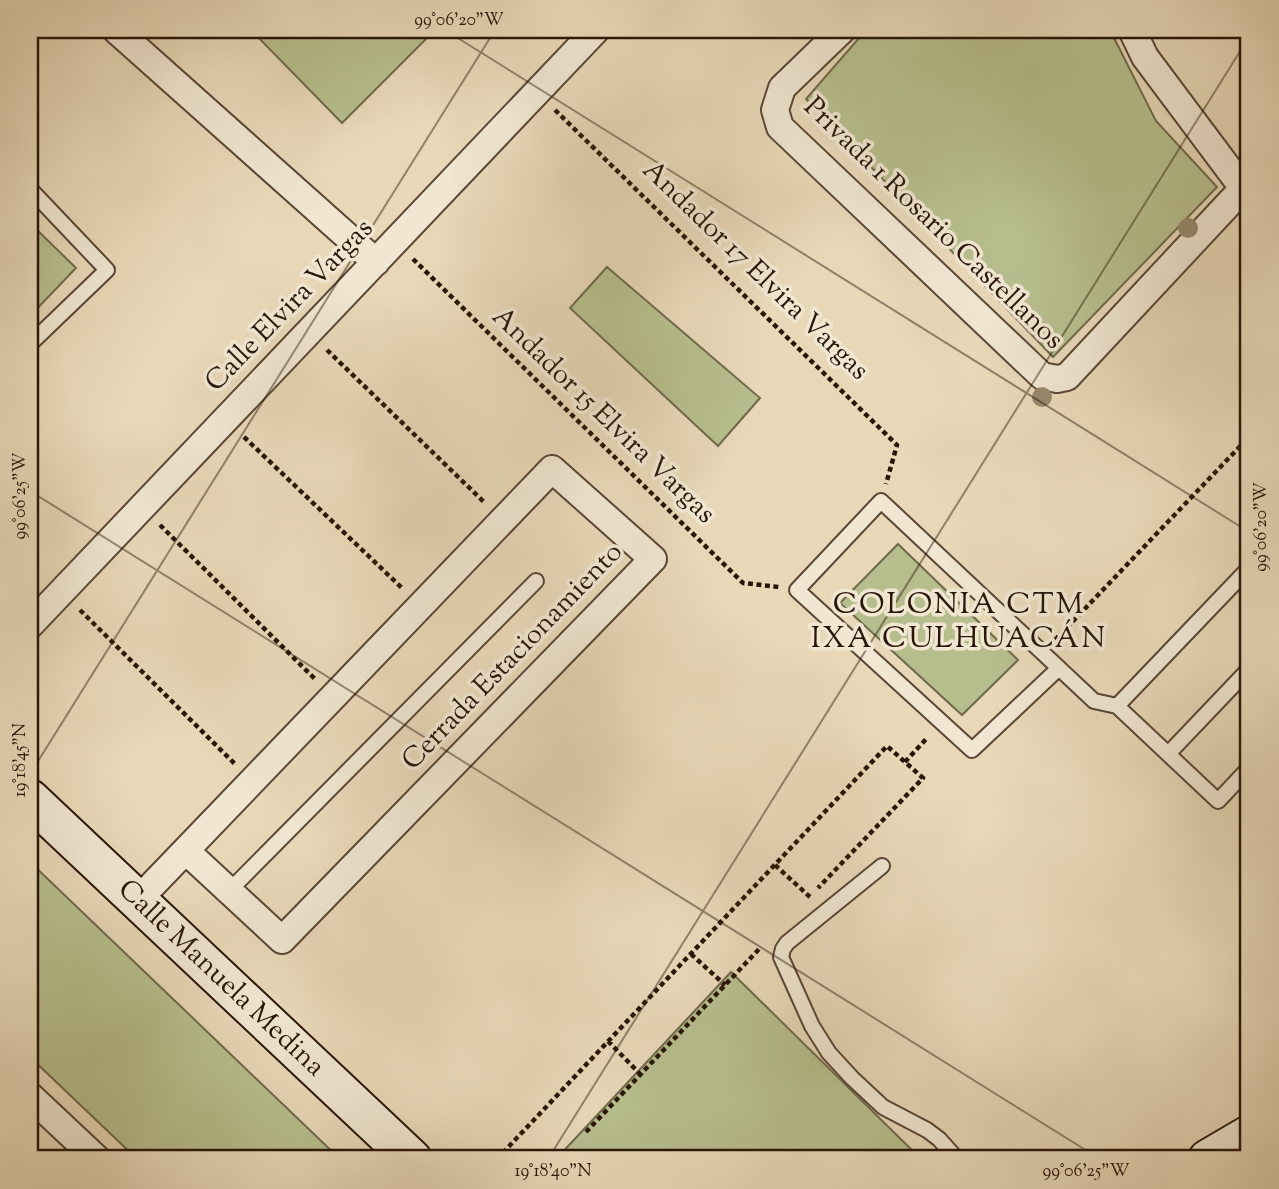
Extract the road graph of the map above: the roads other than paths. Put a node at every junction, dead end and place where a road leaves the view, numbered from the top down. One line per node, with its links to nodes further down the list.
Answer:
1 (116, 30): 7 (street)
2 (596, 30): 7 (street, Calle Elvira Vargas)
3 (842, 30): 5 (street, Privada 1 Rosario Castellanos)
4 (1132, 30): 5 (street, Privada 1 Rosario Castellanos)
5 (1246, 185)
6 (30, 189): 8 (lane)
7 (376, 262): 11 (street, Calle Elvira Vargas)
8 (30, 344)
9 (1249, 568): 14 (lane)
10 (536, 581): 20 (lane)
11 (30, 625)
12 (1059, 668): 12 (lane); 14 (lane)
13 (1249, 669): 15 (lane)
14 (1117, 706): 15 (lane)
15 (1168, 754): 16 (lane)
16 (1249, 768)
17 (30, 799): 21 (street, Calle Manuela Medina)
18 (186, 850): 20 (street, Cerrada Estacionamiento); 20 (street, Cerrada Estacionamiento); 21 (street, Cerrada Estacionamiento)
19 (882, 866): 26 (lane)
20 (229, 891)
21 (137, 901): 25 (street, Calle Manuela Medina)
22 (30, 1096): 24 (street)
23 (1249, 1135): 27 (street)
24 (97, 1159)
25 (412, 1159)
26 (957, 1159)
27 (1208, 1159)

